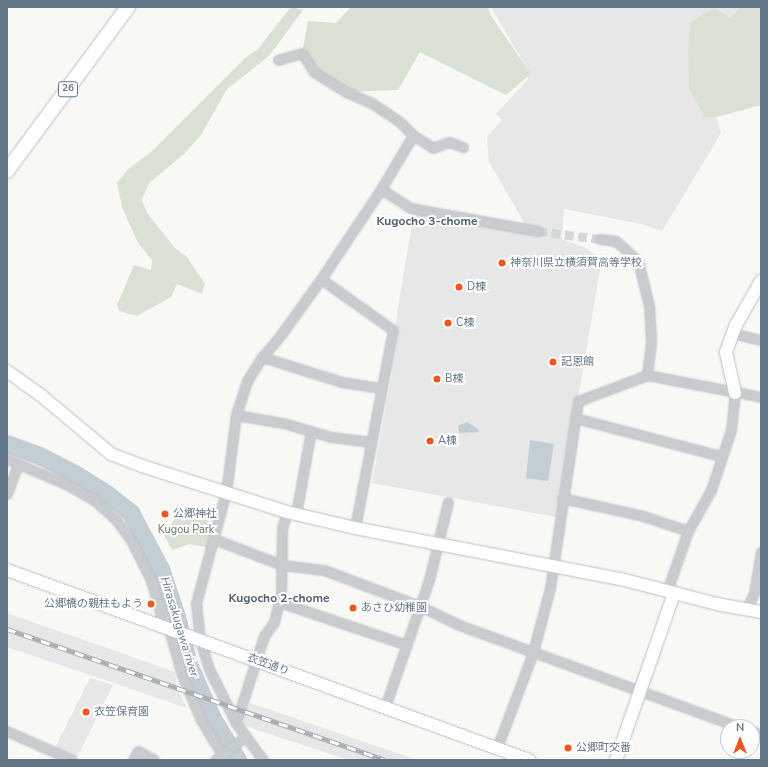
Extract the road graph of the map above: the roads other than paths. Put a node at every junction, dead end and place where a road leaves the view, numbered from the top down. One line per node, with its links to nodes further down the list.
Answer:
1 (128, 7): 5 (main road, 26)
2 (278, 60): 3 (street)
3 (413, 136): 4 (street); 6 (street)
4 (464, 147)
5 (7, 171)
6 (381, 189): 7 (street); 9 (street)
7 (538, 232)
8 (600, 239): 15 (street)
9 (321, 279): 13 (street); 16 (street)
10 (761, 281): 11 (street)
11 (732, 333): 12 (street); 17 (street)
12 (761, 340)
13 (262, 357): 16 (street); 19 (street)
14 (7, 370): 26 (street)
15 (647, 375): 17 (street); 20 (street)
16 (381, 388): 22 (street)
17 (735, 393): 18 (street); 23 (street)
18 (761, 397)
19 (236, 414): 21 (street); 26 (street)
20 (575, 418): 23 (street); 28 (street)
21 (311, 432): 22 (street); 30 (street)
22 (372, 442): 31 (street)
23 (721, 456): 32 (street)
24 (7, 459): 25 (street)
25 (18, 464): 27 (street); 44 (street)
26 (226, 492): 30 (street); 33 (street)
27 (7, 494)
28 (562, 498): 32 (street); 37 (street)
29 (448, 502): 34 (street)
30 (292, 513): 31 (street); 36 (street)
31 (355, 528): 34 (street)
32 (688, 531): 39 (street)
33 (214, 539): 36 (street); 45 (street)
34 (439, 545): 37 (street); 41 (street)
35 (761, 552): 42 (street)
36 (282, 565): 40 (street); 41 (street)
37 (553, 566): 39 (street); 47 (street)
38 (7, 570): 44 (street, 衣笠通り)
39 (671, 592): 42 (street); 49 (street)
40 (279, 602): 46 (street); 48 (street)
41 (420, 606): 46 (street); 47 (street)
42 (747, 608): 43 (street)
43 (761, 612)
44 (168, 629): 45 (street, 衣笠通り); 56 (street)
45 (197, 639): 48 (street, 衣笠通り); 52 (street)
46 (407, 645): 50 (street)
47 (534, 652): 49 (street); 55 (street)
48 (257, 661): 50 (street, 衣笠通り); 52 (street)
49 (640, 691): 51 (street); 62 (street)
50 (385, 708): 55 (street, 衣笠通り)
51 (720, 720)
52 (236, 723): 54 (street)
53 (7, 731): 57 (street)
54 (243, 738): 56 (street); 60 (street)
55 (497, 748): 61 (street, 衣笠通り)
56 (221, 757)
57 (72, 760)
58 (133, 760): 59 (street)
59 (154, 760)
60 (263, 760)
61 (530, 760)
62 (616, 760)

